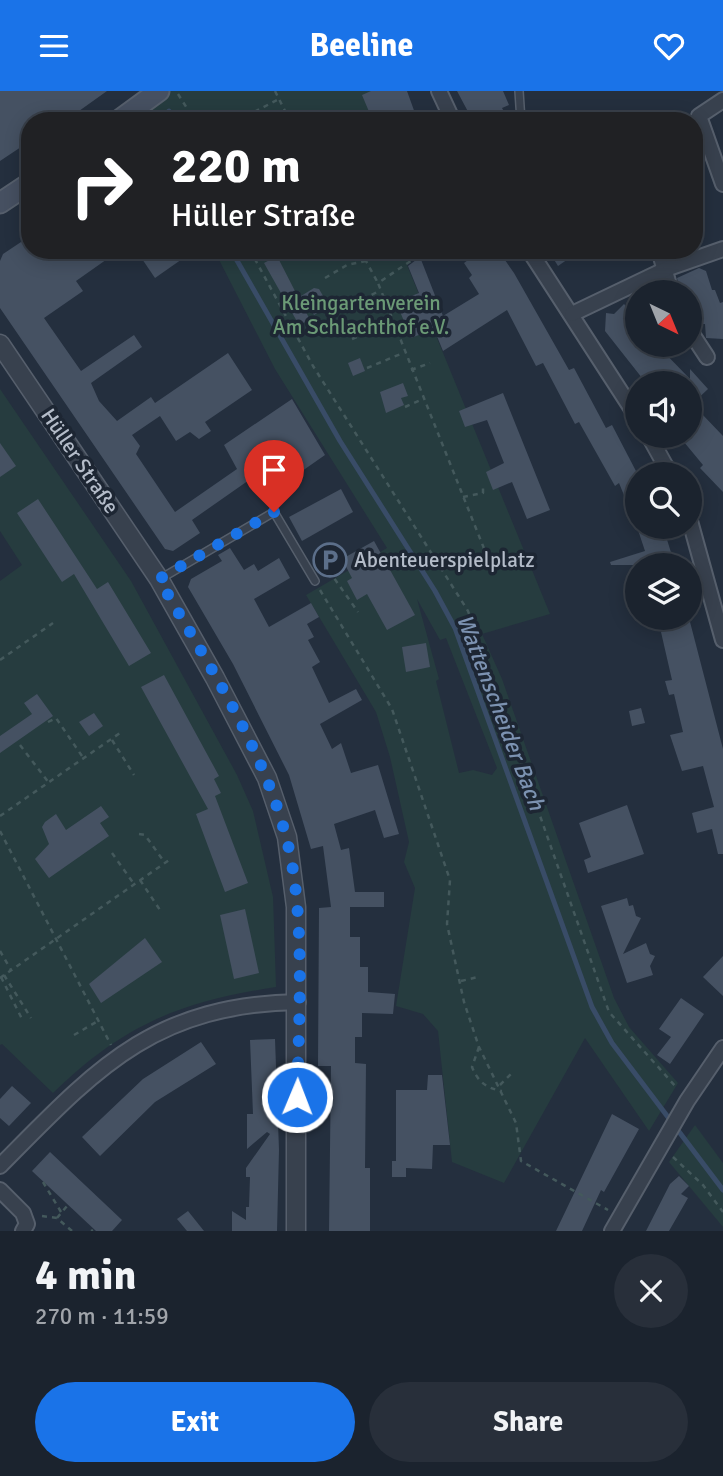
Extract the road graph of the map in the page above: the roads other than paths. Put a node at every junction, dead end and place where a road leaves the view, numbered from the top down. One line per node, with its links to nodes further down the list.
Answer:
1 (159, 91): 5 (main road)
2 (439, 91): 6 (street)
3 (519, 91): 7 (lane)
4 (723, 100): 8 (street)
5 (130, 112)
6 (449, 112)
7 (520, 112)
8 (703, 113)
9 (703, 127): 10 (street)
10 (723, 184)
11 (21, 189): 12 (main road)
12 (0, 204)
13 (723, 249): 14 (street)
14 (703, 256)
15 (536, 259): 20 (street)
16 (662, 259): 18 (street)
17 (694, 259): 18 (street)
18 (666, 269): 19 (street); 20 (street)
19 (668, 280)
20 (572, 314): 24 (street)
21 (0, 344): 26 (street, Hüller Straße)
22 (702, 349): 23 (street)
23 (707, 357)
24 (625, 398)
25 (695, 539): 28 (street)
26 (159, 579): 27 (lane); 29 (street, Hüller Straße)
27 (315, 582)
28 (723, 641)
29 (298, 1002): 31 (street); 34 (street, Hüller Straße)
30 (723, 1048): 35 (street)
31 (0, 1166)
32 (0, 1190): 33 (street)
33 (23, 1231)
34 (296, 1231)
35 (612, 1231)

